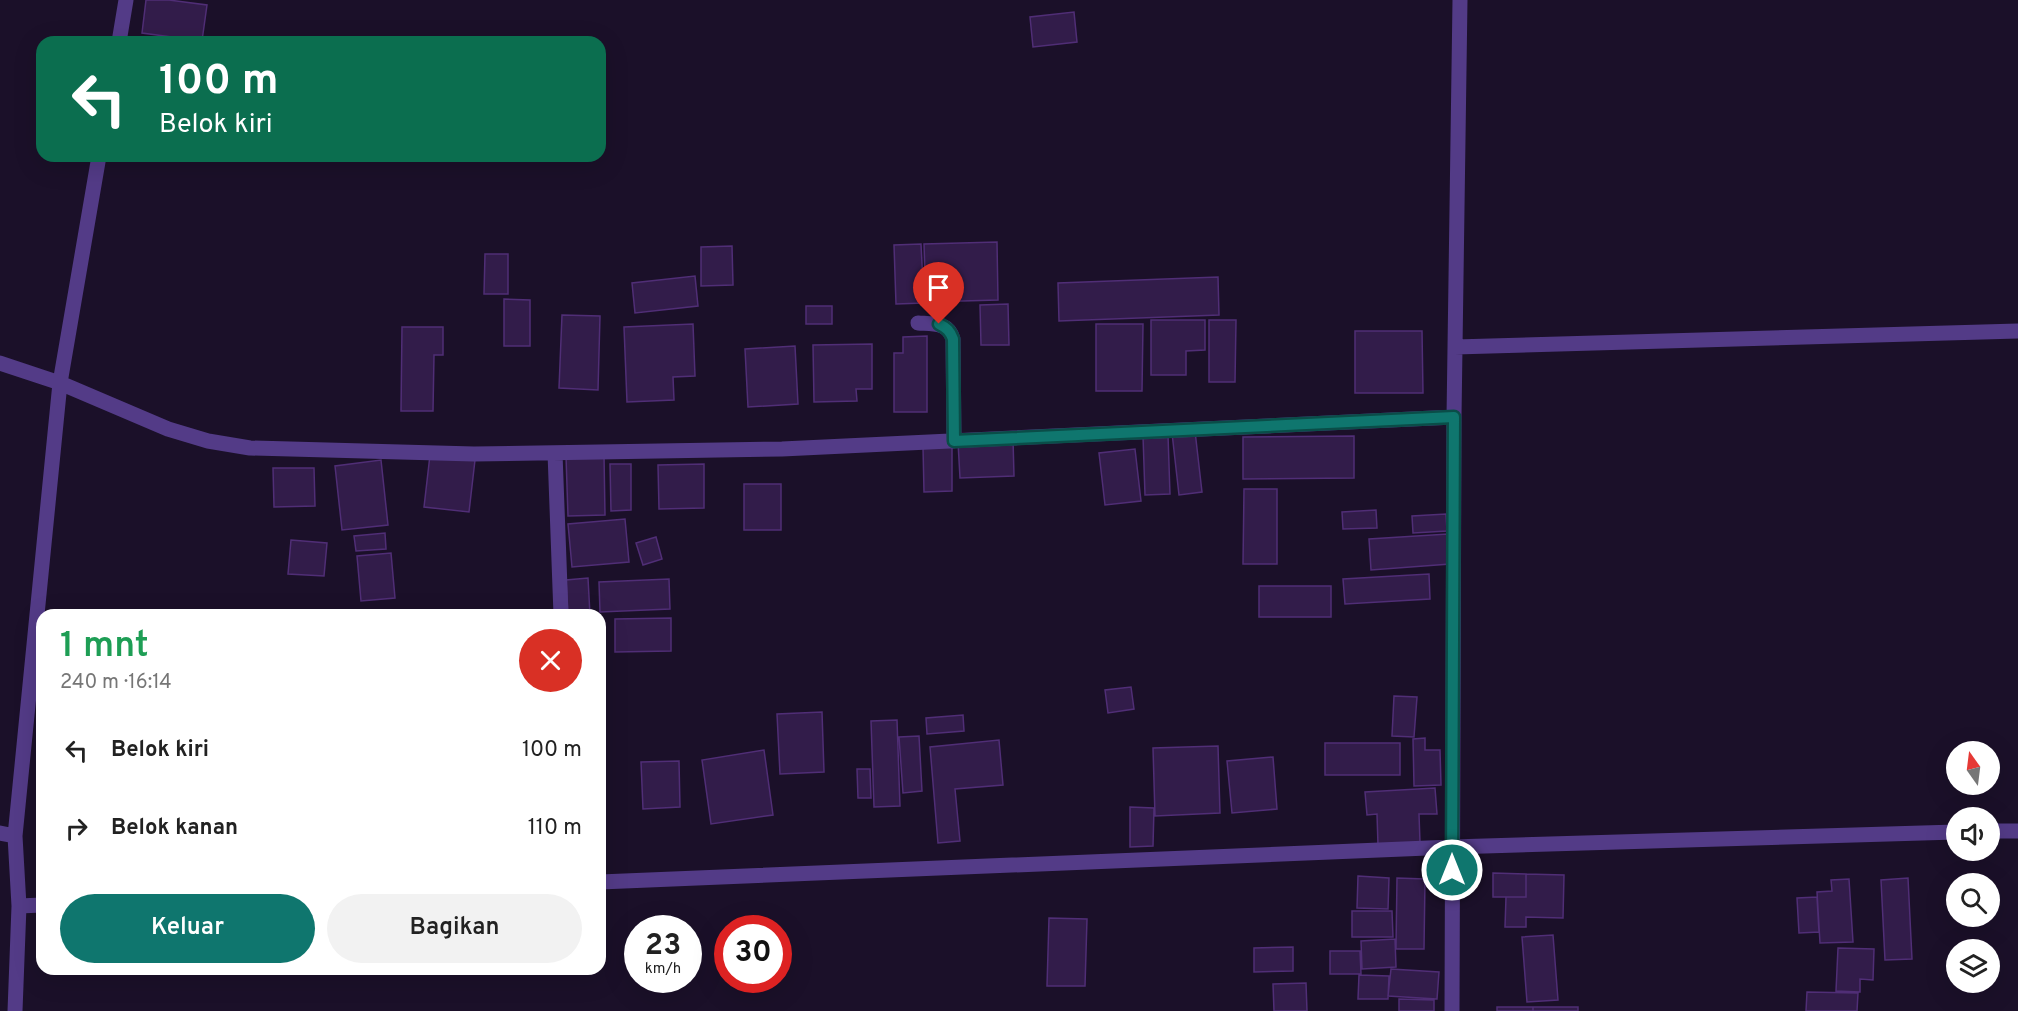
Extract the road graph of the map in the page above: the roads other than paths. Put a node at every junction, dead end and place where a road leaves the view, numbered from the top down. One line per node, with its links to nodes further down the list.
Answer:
1 (126, 0): 3 (street)
2 (1460, 0): 7 (street)
3 (120, 36)
4 (98, 162): 9 (street)
5 (918, 323): 11 (street)
6 (2018, 332): 7 (street)
7 (1455, 347): 10 (street)
8 (0, 363): 9 (street)
9 (60, 383): 12 (street); 17 (street)
10 (1454, 417): 11 (street); 18 (street)
11 (954, 441): 12 (street)
12 (555, 453): 13 (street)
13 (561, 609)
14 (2000, 831): 15 (street)
15 (2018, 831)
16 (1946, 832): 18 (street)
17 (8, 835): 21 (street)
18 (1452, 847): 19 (street); 23 (street)
19 (606, 882)
20 (36, 905): 21 (street)
21 (19, 906): 22 (street)
22 (15, 1011)
23 (1452, 1011)

